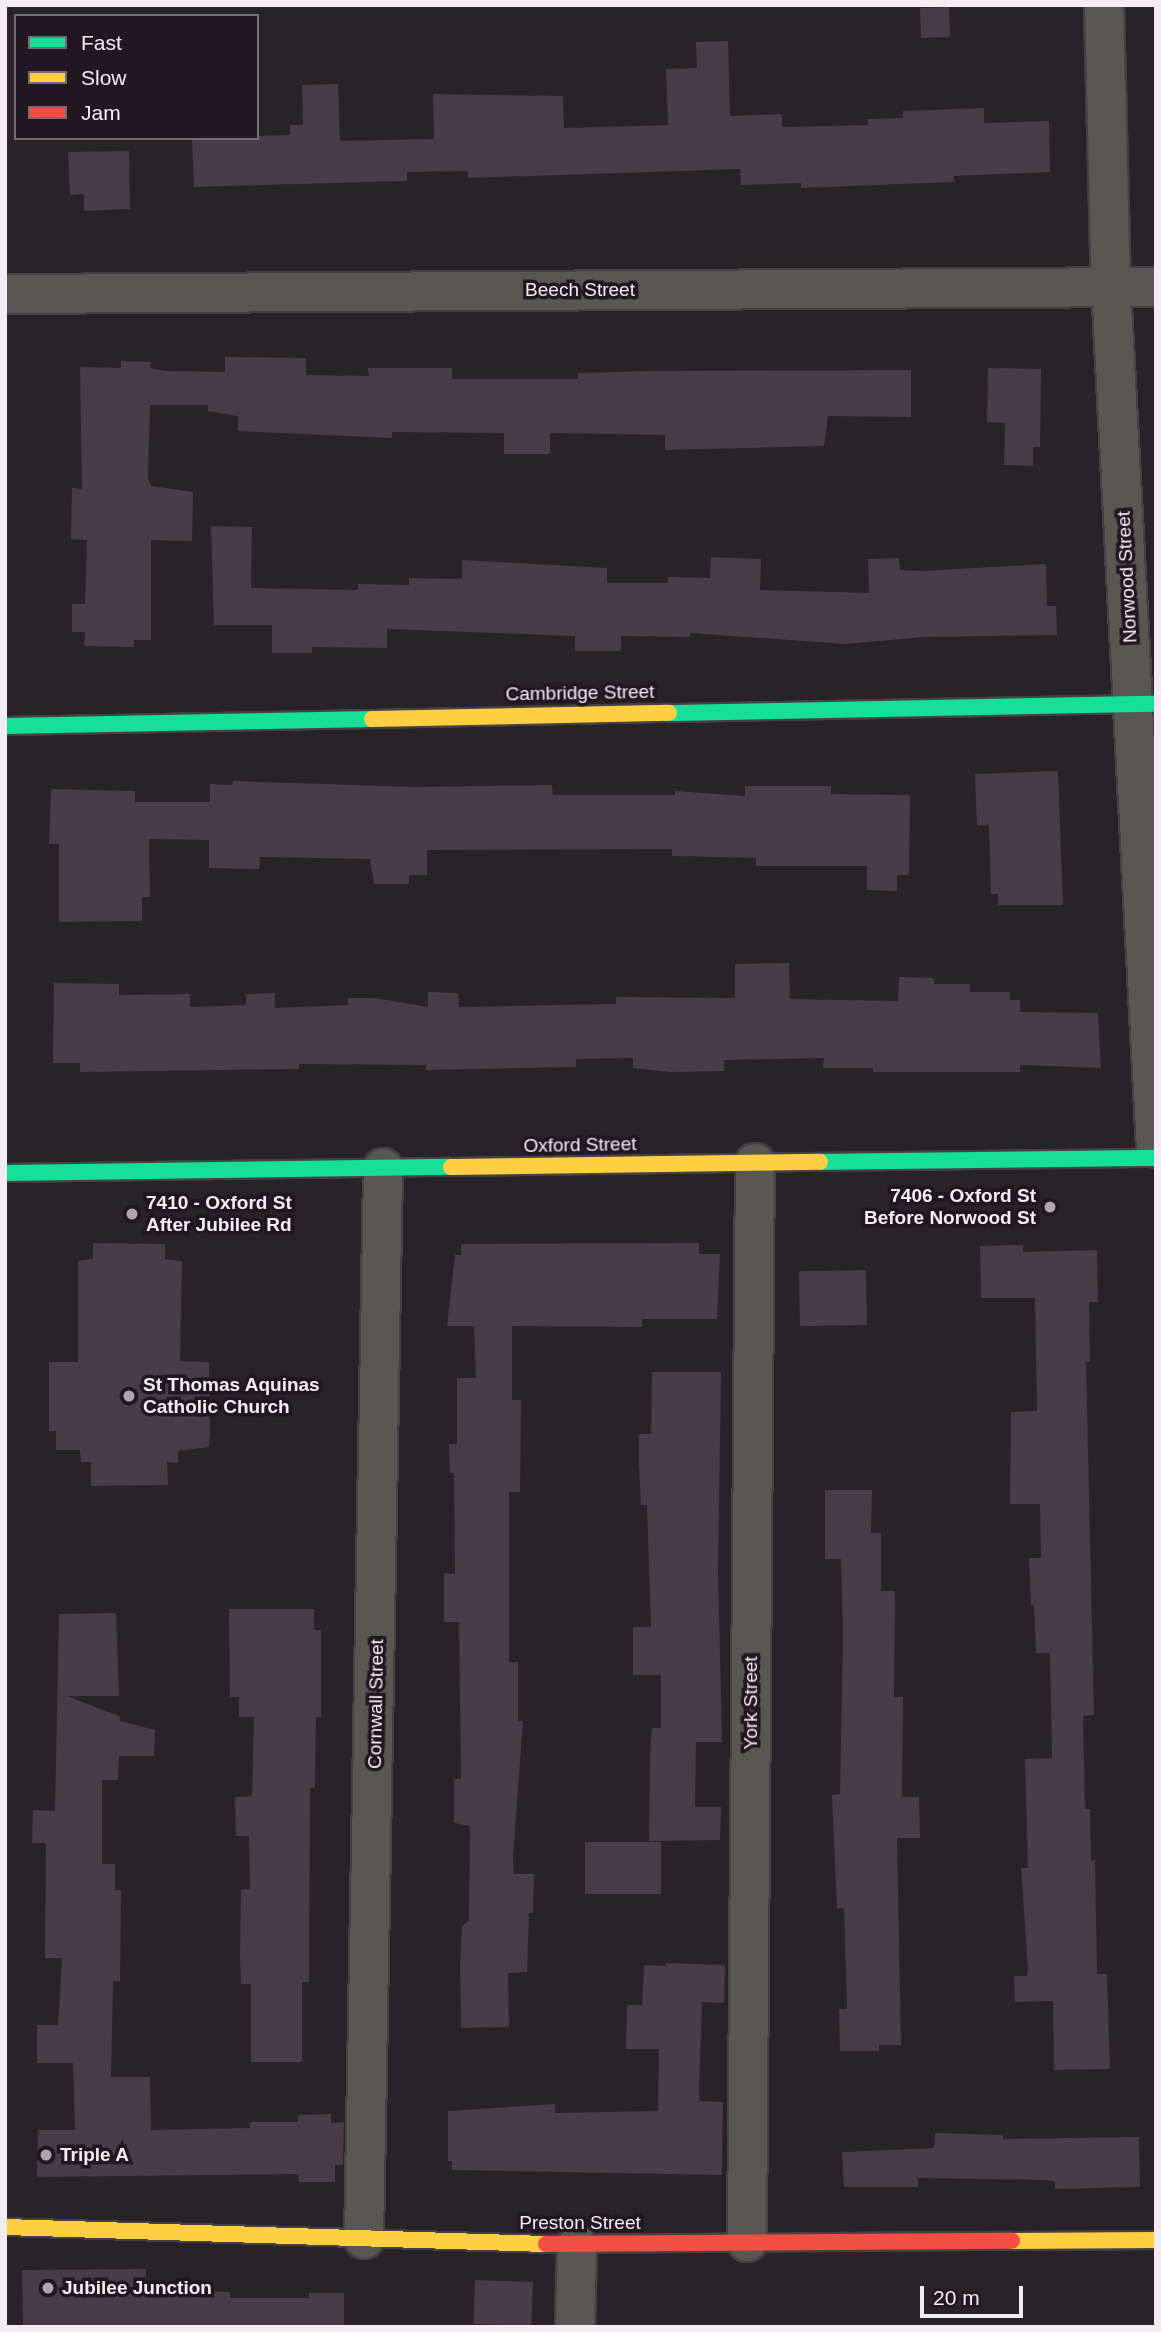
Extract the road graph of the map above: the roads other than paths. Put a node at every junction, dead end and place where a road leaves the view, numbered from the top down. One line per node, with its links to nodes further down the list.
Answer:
1 (1104, 5): 2 (street, Norwood Street)
2 (1111, 286): 3 (street, Beech Street); 4 (street, Beech Street); 5 (street, Norwood Street)
3 (1156, 287)
4 (5, 294)
5 (1145, 704): 6 (street, Cambridge Street); 7 (street, Norwood Street)
6 (5, 726)
7 (1156, 1148)
8 (1156, 1158): 9 (street, Oxford Street)
9 (755, 1163): 10 (street, Oxford Street); 15 (street, York Street)
10 (383, 1168): 11 (street, Oxford Street); 13 (street, Cornwall Street)
11 (5, 1173)
12 (5, 2227): 13 (street, Preston Street)
13 (363, 2239): 16 (street, Preston Street)
14 (1156, 2240): 15 (street, Preston Street)
15 (747, 2242): 16 (street, Preston Street)
16 (577, 2245): 17 (street)
17 (575, 2327)

